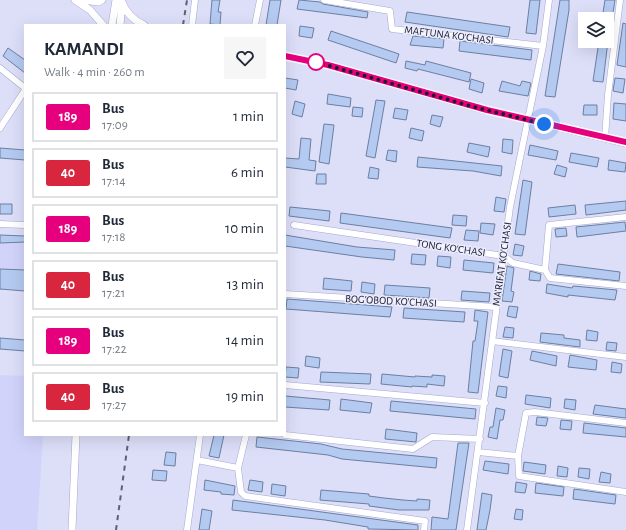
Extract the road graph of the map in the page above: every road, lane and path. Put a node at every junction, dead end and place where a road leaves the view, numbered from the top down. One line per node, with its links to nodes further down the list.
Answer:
1 (75, 0): 10 (main road)
2 (83, 0): 3 (main road)
3 (102, 0)
4 (195, 0): 14 (street)
5 (260, 0): 15 (street)
6 (324, 0): 16 (street, MAFTUNA KO'CHASI)
7 (549, 0): 16 (street, MA'RIFAT KO'CHASI)
8 (620, 0): 23 (street)
9 (120, 1): 11 (main road); 12 (main road); 13 (main road)
10 (102, 24)
11 (112, 24)
12 (120, 24)
13 (142, 24)
14 (192, 24)
15 (255, 24)
16 (543, 46): 21 (street, MA'RIFAT KO'CHASI)
17 (286, 56): 21 (main road)
18 (0, 68): 19 (street)
19 (24, 88)
20 (24, 91): 22 (street)
21 (528, 121): 23 (main road); 29 (street, MA'RIFAT KO'CHASI)
22 (0, 128)
23 (605, 138): 24 (main road)
24 (626, 142)
25 (626, 217): 30 (street)
26 (0, 224): 27 (street)
27 (24, 225)
28 (294, 225): 29 (street, TONG KO'CHASI)
29 (504, 256): 30 (street, TONG KO'CHASI); 33 (street, MA'RIFAT KO'CHASI)
30 (545, 270): 31 (street, TONG KO'CHASI)
31 (626, 286)
32 (286, 294): 33 (street, BOG'OBOD KO'CHASI)
33 (496, 307): 34 (street, MA'RIFAT KO'CHASI)
34 (492, 341): 35 (street); 37 (street, MA'RIFAT KO'CHASI)
35 (626, 357)
36 (286, 386): 37 (street)
37 (485, 403): 43 (street, MA'RIFAT KO'CHASI)
38 (626, 423): 45 (street)
39 (286, 435): 43 (street)
40 (76, 436): 49 (main road)
41 (200, 436): 46 (street)
42 (246, 436): 47 (street)
43 (480, 440): 44 (street, MA'RIFAT KO'CHASI)
44 (478, 452): 45 (street); 52 (street, MA'RIFAT KO'CHASI)
45 (518, 456): 48 (street)
46 (197, 460): 47 (street); 50 (street)
47 (238, 468): 51 (street)
48 (626, 492)
49 (72, 530)
50 (187, 530)
51 (424, 530)
52 (467, 530)

